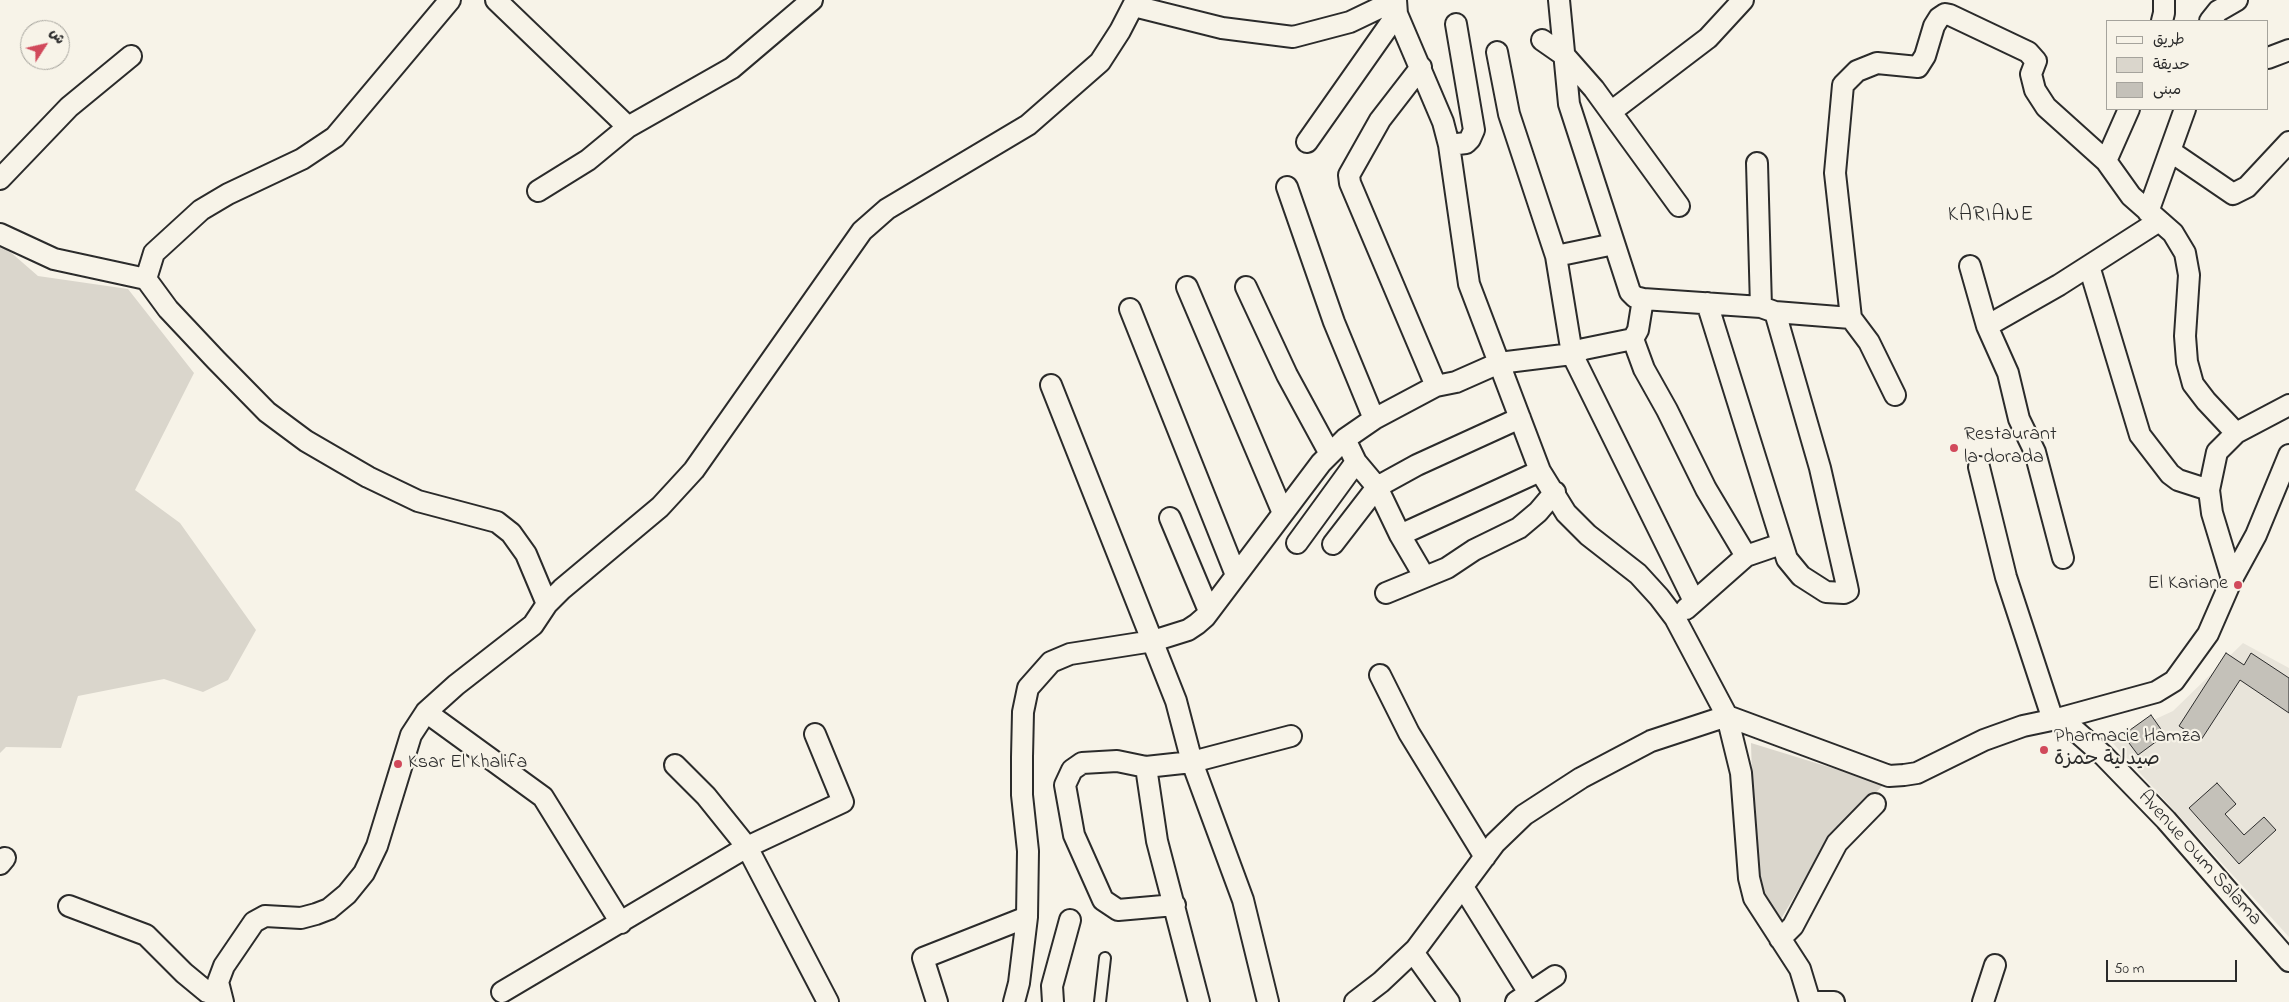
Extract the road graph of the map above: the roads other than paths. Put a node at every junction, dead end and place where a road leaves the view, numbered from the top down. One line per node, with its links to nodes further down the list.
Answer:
1 (450, 0): 40 (street)
2 (496, 0): 23 (street)
3 (1559, 0): 17 (street)
4 (1742, 0): 22 (street)
5 (2164, 0): 10 (street)
6 (2237, 0): 11 (street)
7 (804, 3): 23 (street)
8 (1135, 3): 9 (street); 81 (street)
9 (1396, 5): 19 (street); 24 (street)
10 (2162, 20)
11 (2211, 20)
12 (1456, 24): 26 (street)
13 (1542, 40): 17 (street)
14 (2289, 50): 18 (street)
15 (1497, 52): 37 (street)
16 (131, 56): 30 (street)
17 (1565, 56): 22 (street); 36 (street)
18 (2269, 58)
19 (1420, 67): 26 (street); 53 (street)
20 (2129, 110): 28 (street)
21 (2185, 110): 27 (street)
22 (1612, 111): 33 (street)
23 (628, 127): 32 (street)
24 (1307, 142)
25 (2289, 142): 27 (street)
26 (1450, 145): 51 (street)
27 (2170, 151): 34 (street)
28 (2106, 161): 34 (street); 47 (street)
29 (1757, 163): 46 (street)
30 (0, 179)
31 (1287, 187): 57 (street)
32 (538, 192)
33 (1679, 206)
34 (2154, 216): 39 (street); 58 (street)
35 (0, 234): 40 (street)
36 (1614, 244): 37 (street); 43 (street)
37 (1556, 256): 50 (street)
38 (1970, 266): 48 (street)
39 (2089, 266): 48 (street); 66 (street)
40 (146, 279): 81 (street)
41 (1187, 287): 68 (street)
42 (1246, 287): 60 (street)
43 (1644, 299): 44 (street); 49 (street)
44 (1707, 303): 46 (street); 73 (street)
45 (1130, 309): 76 (street)
46 (1768, 309): 47 (street); 73 (street)
47 (1850, 318): 54 (street)
48 (1987, 326): 75 (street)
49 (1633, 338): 50 (street); 74 (street)
50 (1572, 354): 51 (street); 80 (street)
51 (1499, 363): 53 (street); 56 (street)
52 (1051, 385): 84 (street)
53 (1436, 386): 57 (street)
54 (1895, 395)
55 (2289, 405): 58 (street)
56 (1520, 418): 64 (street); 65 (street)
57 (1374, 419): 59 (street)
58 (2236, 433): 66 (street)
59 (1345, 439): 60 (street); 62 (street)
60 (1330, 454): 68 (street)
61 (2289, 455): 78 (street)
62 (1356, 462): 65 (street); 71 (street)
63 (1979, 467): 88 (street)
64 (1540, 471): 67 (street); 70 (street)
65 (1377, 487): 70 (street); 72 (street)
66 (2210, 490): 78 (street)
67 (1555, 492): 77 (street); 83 (street)
68 (1283, 513): 76 (street)
69 (1170, 518): 82 (street)
70 (1400, 535): 77 (street)
71 (1297, 543)
72 (1333, 544)
73 (1781, 544): 74 (street)
74 (1746, 556): 80 (street)
75 (2063, 558)
76 (1236, 575): 82 (street)
77 (1424, 576): 79 (street)
78 (2232, 578): 88 (street)
79 (1386, 594)
80 (1694, 601): 83 (street)
81 (547, 604): 86 (street)
82 (1209, 611): 84 (street)
83 (1675, 618): 87 (street)
84 (1154, 641): 91 (street); 100 (street)
85 (1380, 676): 96 (street)
86 (426, 712): 102 (street); 111 (street)
87 (1727, 716): 88 (street); 96 (street); 103 (street)
88 (2057, 719): 106 (street, Avenue Oum Salama)
89 (815, 734): 95 (street)
90 (1291, 736): 91 (street)
91 (1192, 762): 93 (street); 118 (street)
92 (675, 765): 95 (street)
93 (1146, 767): 98 (street); 98 (street)
94 (1875, 804): 103 (street)
95 (747, 847): 102 (street); 112 (street)
96 (1485, 857): 97 (street)
97 (1463, 887): 104 (street); 110 (street)
98 (1175, 905): 117 (street)
99 (69, 906): 111 (street)
100 (1027, 917): 113 (street); 114 (street)
101 (1070, 920): 115 (street)
102 (621, 922): 109 (street)
103 (1780, 939): 121 (street)
104 (1413, 952): 119 (street); 120 (street)
105 (1105, 958): 116 (lane)
106 (2289, 961)
107 (1995, 965): 123 (street)
108 (1555, 976): 110 (street)
109 (502, 992)
110 (1522, 997)
111 (222, 999)
112 (828, 1002)
113 (937, 1002)
114 (1014, 1002)
115 (1053, 1002)
116 (1100, 1002)
117 (1200, 1002)
118 (1268, 1002)
119 (1355, 1002)
120 (1449, 1002)
121 (1810, 1002): 122 (street)
122 (1834, 1002)
123 (1982, 1002)

